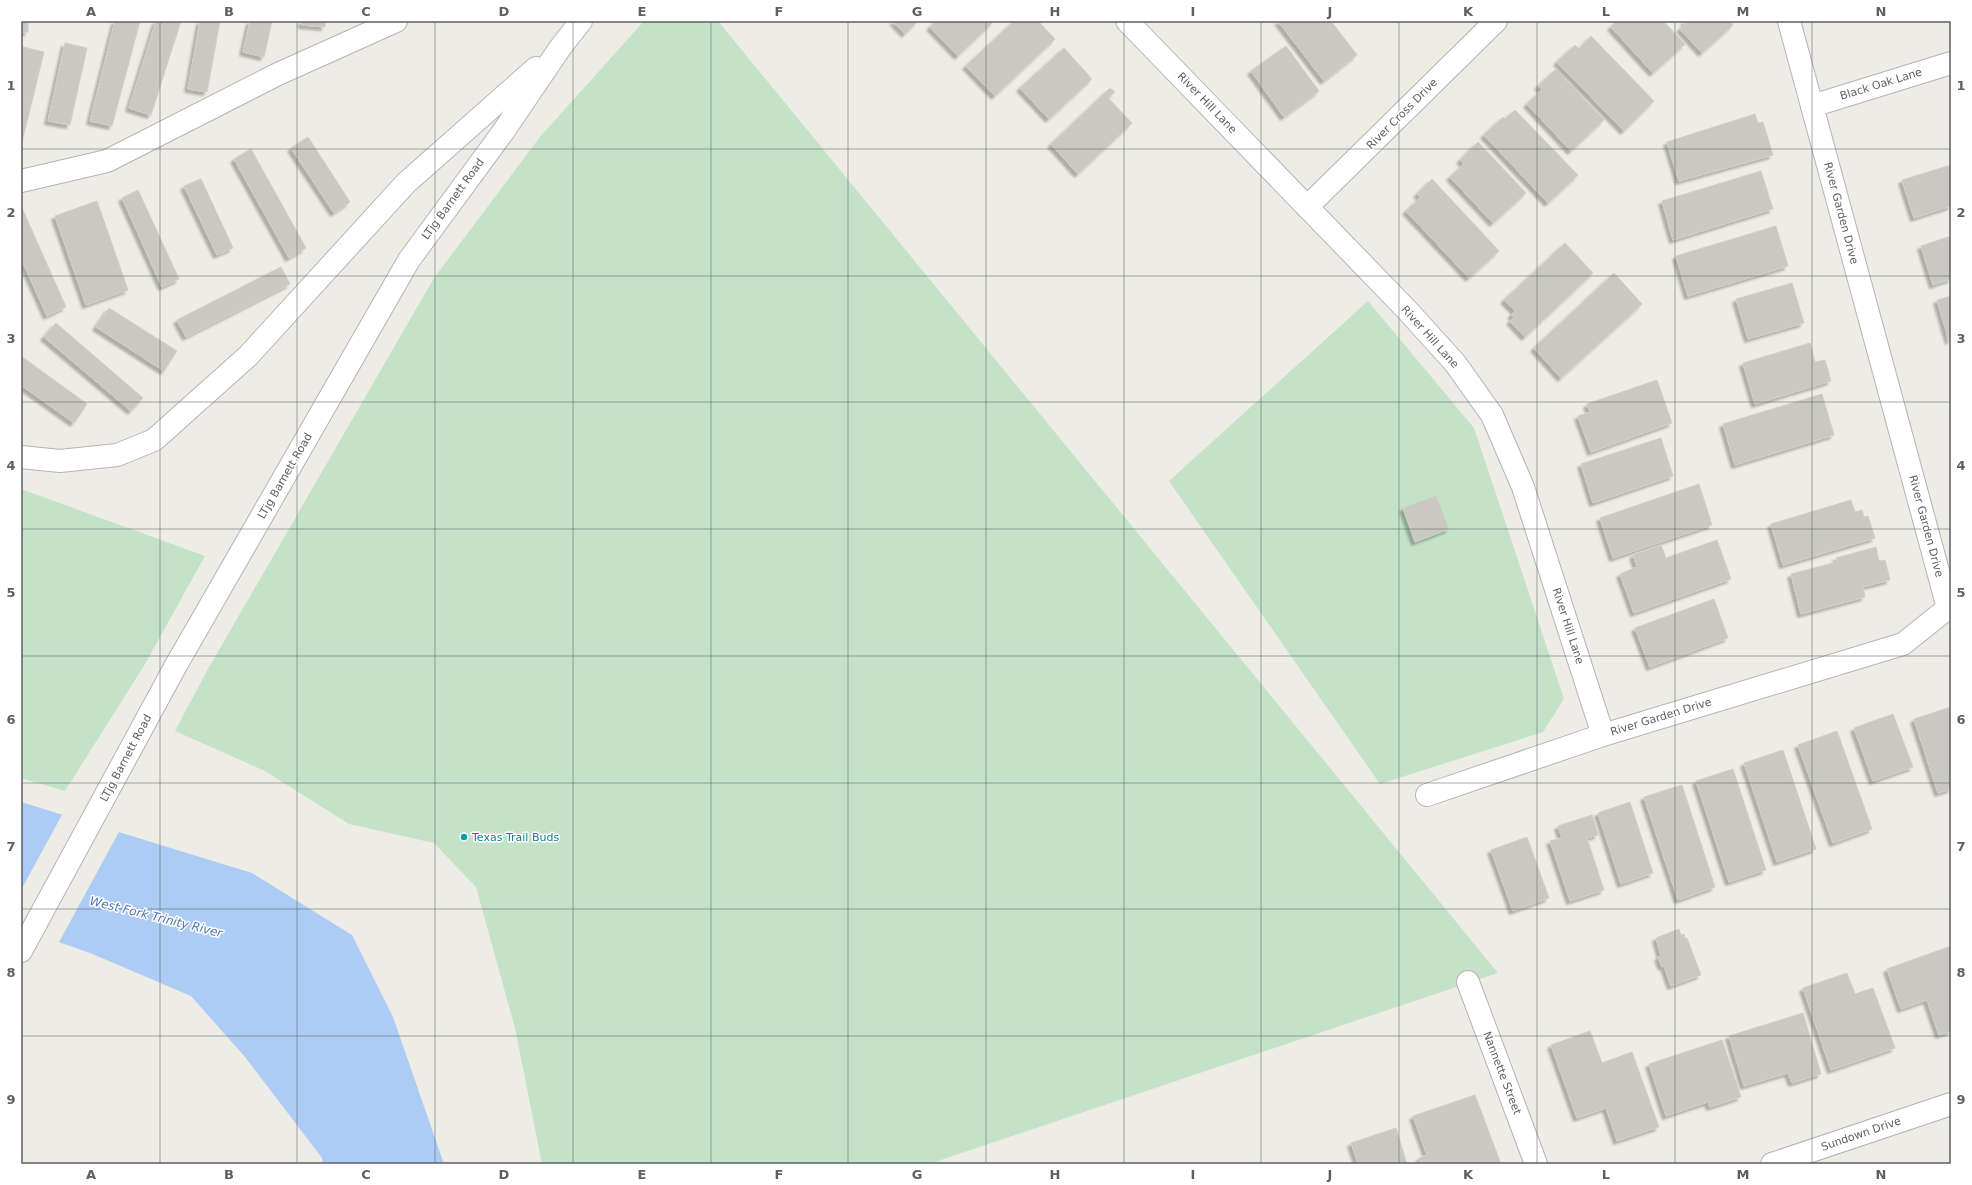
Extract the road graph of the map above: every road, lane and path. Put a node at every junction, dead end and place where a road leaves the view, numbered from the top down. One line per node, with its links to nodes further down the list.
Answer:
1 (396, 21): 9 (street)
2 (581, 21): 6 (street, LTjg Barnett Road)
3 (1127, 21): 10 (street, River Hill Lane)
4 (1496, 21): 10 (street, River Cross Drive)
5 (1789, 21): 8 (street, River Garden Drive)
6 (560, 48): 11 (street); 14 (street, LTjg Barnett Road)
7 (1951, 63): 8 (street, Black Oak Lane)
8 (1812, 106): 12 (street, River Garden Drive)
9 (21, 181)
10 (1307, 207): 12 (street, River Hill Lane)
11 (21, 457)
12 (1603, 735): 13 (street, River Garden Drive)
13 (1427, 795)
14 (21, 951)
15 (1468, 982): 17 (street, Nannette Street)
16 (1951, 1104): 18 (street, Sundown Drive)
17 (1536, 1164)
18 (1772, 1164)

